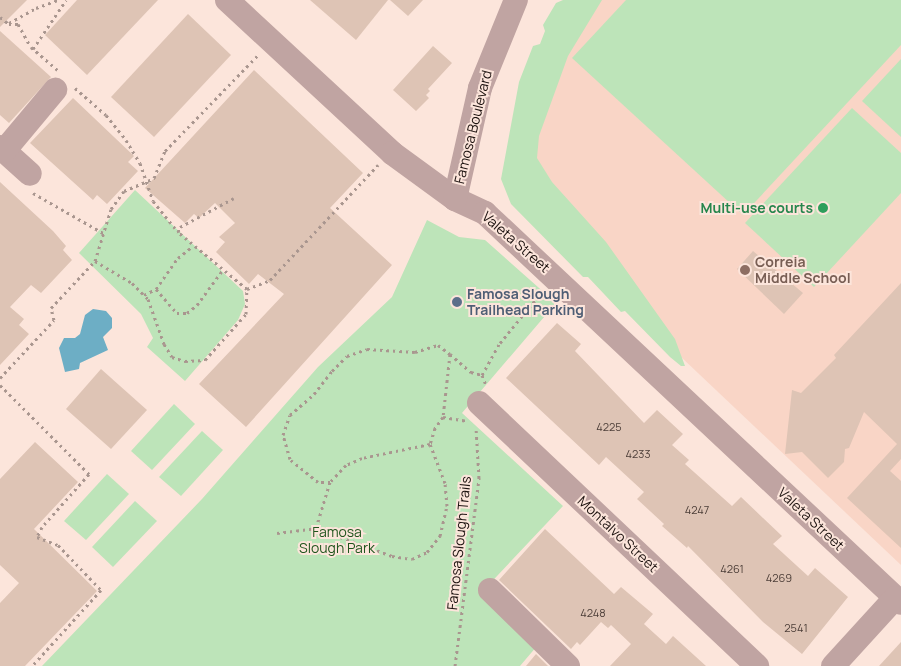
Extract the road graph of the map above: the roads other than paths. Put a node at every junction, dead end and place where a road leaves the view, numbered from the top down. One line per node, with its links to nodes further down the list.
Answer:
1 (227, 0): 6 (street, Valeta Street)
2 (516, 0): 6 (street, Famosa Boulevard)
3 (62, 83): 4 (street)
4 (2, 149): 5 (street)
5 (29, 182)
6 (455, 199): 9 (street, Valeta Street)
7 (477, 412): 11 (street, Montalvo Street)
8 (490, 590): 10 (street)
9 (898, 601): 12 (street)
10 (568, 666)
11 (757, 666)
12 (833, 666)

